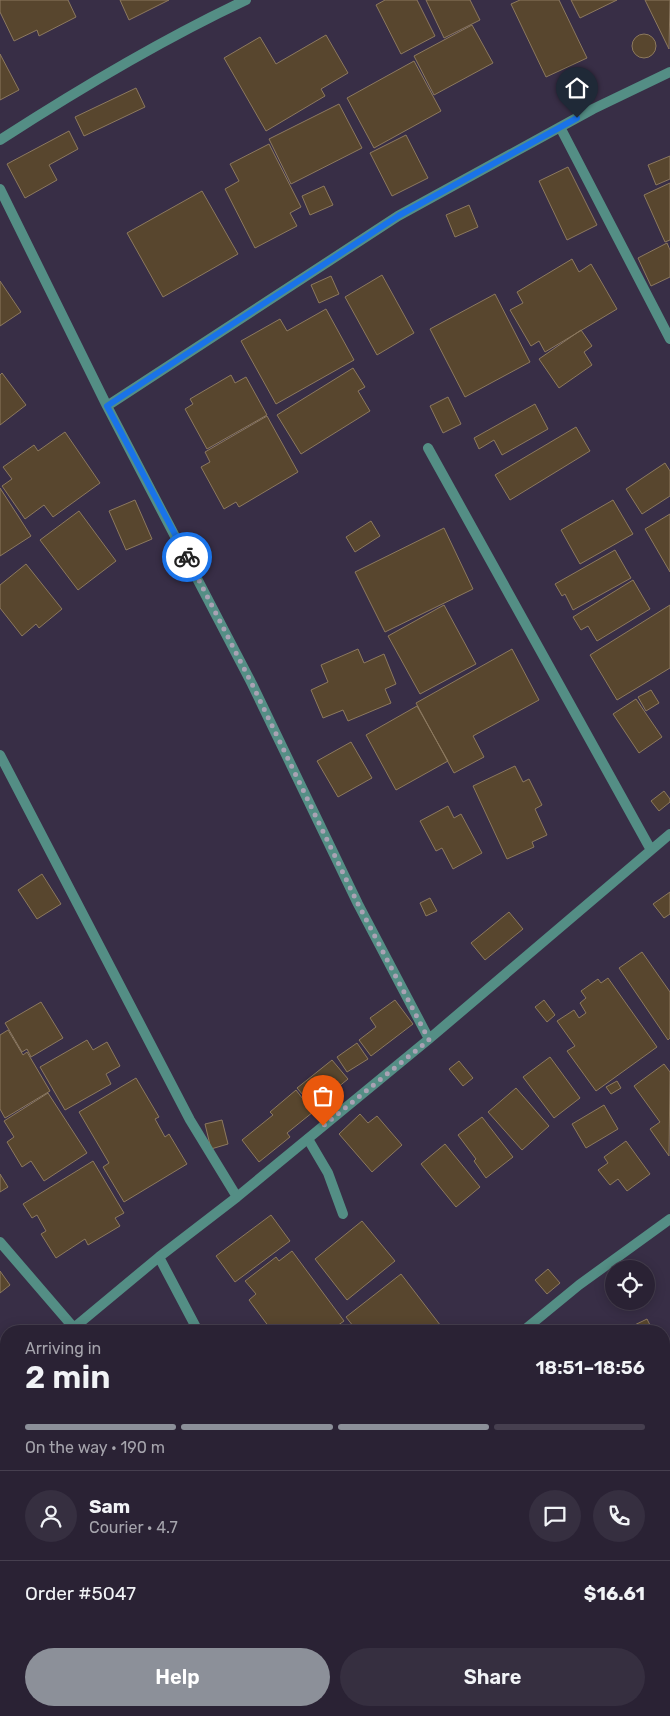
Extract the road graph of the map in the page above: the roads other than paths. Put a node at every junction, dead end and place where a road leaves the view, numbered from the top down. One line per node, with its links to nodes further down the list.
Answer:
1 (246, 0): 4 (street)
2 (670, 72): 3 (street)
3 (560, 127): 6 (street); 7 (street)
4 (0, 140)
5 (0, 189): 7 (street)
6 (670, 339)
7 (107, 406): 12 (street)
8 (428, 448): 11 (street)
9 (0, 755): 14 (street)
10 (670, 834): 11 (street)
11 (651, 850): 12 (street)
12 (429, 1040): 13 (street)
13 (308, 1139): 14 (street); 15 (street)
14 (238, 1197): 18 (street)
15 (343, 1214)
16 (670, 1219): 22 (street)
17 (0, 1242): 19 (street)
18 (159, 1258): 20 (street); 21 (street)
19 (68, 1325)
20 (78, 1325)
21 (195, 1325)
22 (530, 1325)

